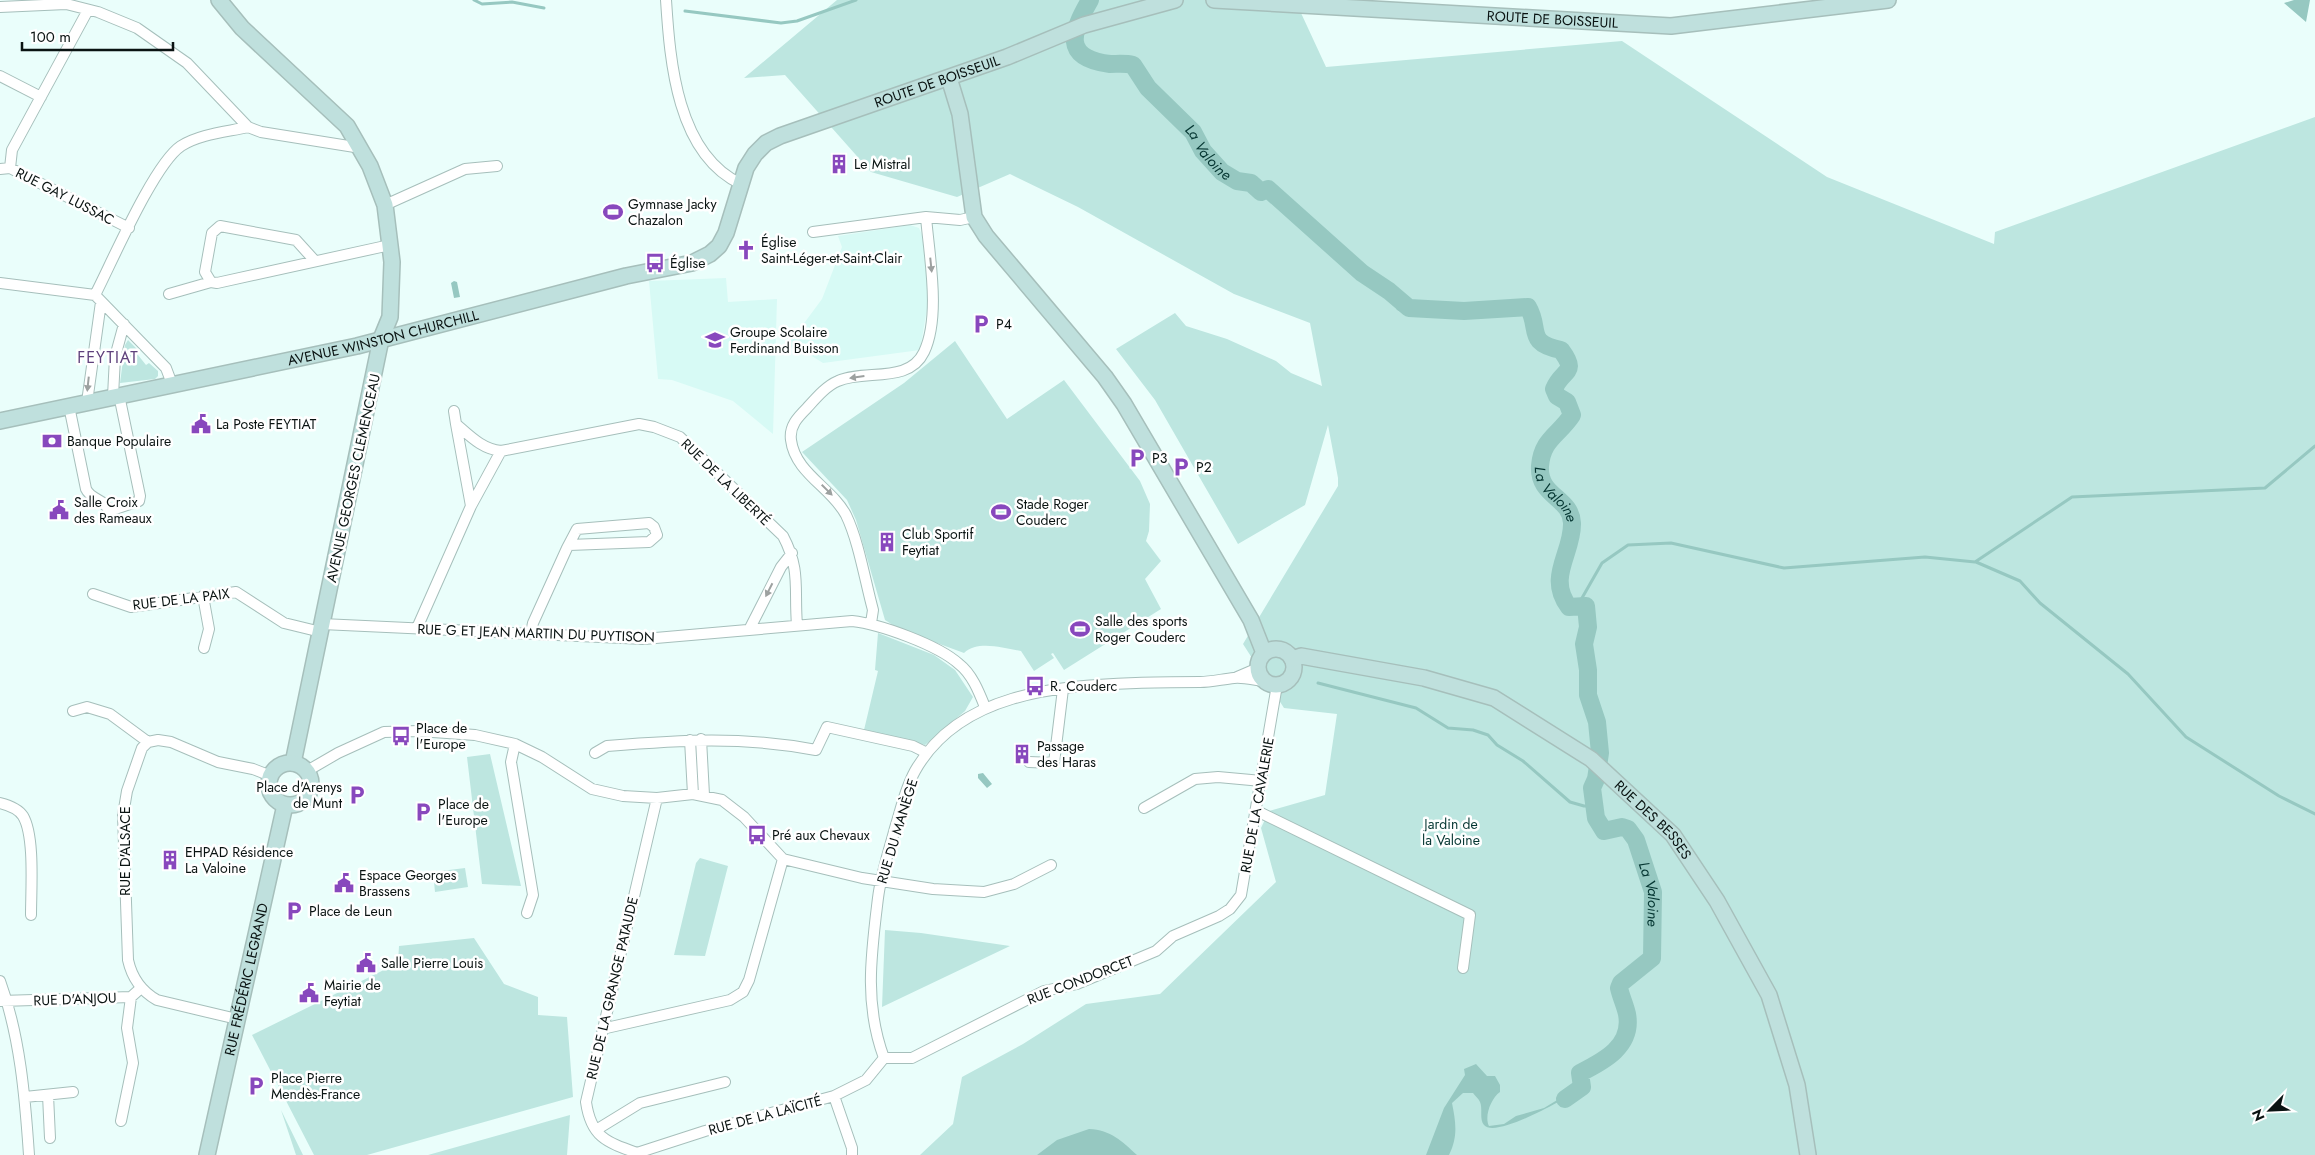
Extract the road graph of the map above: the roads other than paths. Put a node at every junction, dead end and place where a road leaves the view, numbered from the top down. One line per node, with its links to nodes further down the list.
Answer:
1 (219, 0): 12 (main road, AVENUE GEORGES CLEMENCEAU)
2 (666, 0): 15 (street)
3 (1175, 0): 9 (main road, ROUTE DE BOISSEUIL)
4 (1214, 0): 5 (main road, ROUTE DE BOISSEUIL)
5 (1888, 0)
6 (0, 7): 7 (street)
7 (88, 10): 10 (street); 11 (street)
8 (0, 76): 10 (street)
9 (949, 78): 15 (main road, ROUTE DE BOISSEUIL); 19 (main road)
10 (41, 97): 14 (street)
11 (248, 126): 12 (street); 20 (street)
12 (361, 148): 16 (main road, AVENUE GEORGES CLEMENCEAU)
13 (497, 166): 16 (street)
14 (5, 168): 20 (street, RUE GAY LUSSAC)
15 (741, 184): 17 (main road, ROUTE DE BOISSEUIL)
16 (385, 205): 22 (main road, AVENUE GEORGES CLEMENCEAU)
17 (734, 205): 29 (main road, AVENUE WINSTON CHURCHILL)
18 (926, 217): 19 (street); 21 (street); 44 (street, one-way to 44)
19 (974, 217): 43 (main road)
20 (129, 228): 27 (street)
21 (813, 232)
22 (390, 245): 23 (street); 29 (main road, AVENUE GEORGES CLEMENCEAU)
23 (316, 261): 24 (street); 24 (street)
24 (211, 282): 26 (street)
25 (0, 283): 27 (street)
26 (168, 294)
27 (98, 298): 28 (street); 32 (street, one-way to 32)
28 (124, 324): 30 (street); 31 (street)
29 (381, 339): 30 (main road, AVENUE WINSTON CHURCHILL); 46 (main road, AVENUE GEORGES CLEMENCEAU)
30 (172, 384): 31 (main road, AVENUE WINSTON CHURCHILL)
31 (116, 396): 32 (main road, AVENUE WINSTON CHURCHILL); 33 (street)
32 (87, 402): 33 (main road, AVENUE WINSTON CHURCHILL)
33 (69, 406): 35 (main road, AVENUE WINSTON CHURCHILL)
34 (454, 411): 36 (street)
35 (0, 420)
36 (456, 424): 37 (street); 38 (street)
37 (501, 451): 38 (street); 40 (street, RUE DE LA LIBERTÉ)
38 (471, 506): 47 (street)
39 (569, 545): 39 (street); 49 (street)
40 (792, 554): 45 (street); 48 (street, one-way to 48)
41 (93, 594): 42 (street, RUE DE LA PAIX)
42 (203, 596): 46 (street, RUE DE LA PAIX); 50 (street)
43 (1251, 620): 51 (main road); 52 (main road)
44 (871, 623): 45 (street, RUE G ET JEAN MARTIN DU PUYTISON); 55 (street, RUE G ET JEAN MARTIN DU PUYTISON)
45 (797, 624): 48 (street, RUE G ET JEAN MARTIN DU PUYTISON)
46 (321, 628): 47 (street, RUE G ET JEAN MARTIN DU PUYTISON); 63 (main road, AVENUE GEORGES CLEMENCEAU)
47 (417, 628): 49 (street, RUE G ET JEAN MARTIN DU PUYTISON)
48 (750, 628): 49 (street, RUE G ET JEAN MARTIN DU PUYTISON)
49 (531, 634)
50 (204, 648)
51 (1264, 653): 52 (main road); 53 (main road)
52 (1289, 660): 53 (main road); 100 (main road, RUE DES BESSES)
53 (1266, 678): 54 (street, RUE DU MANÈGE); 66 (street, RUE DE LA CAVALERIE)
54 (1063, 689): 55 (street, RUE DU MANÈGE); 62 (street)
55 (985, 707): 61 (street, RUE DU MANÈGE)
56 (73, 711): 58 (street)
57 (696, 739): 60 (street); 61 (street); 67 (street); 68 (street)
58 (148, 742): 65 (street); 82 (street, RUE D'ALSACE)
59 (514, 744): 64 (street); 69 (street); 77 (street)
60 (596, 753)
61 (927, 753): 76 (street, RUE DU MANÈGE)
62 (1029, 762)
63 (293, 763): 64 (main road); 65 (main road)
64 (307, 771): 71 (main road)
65 (271, 776): 71 (main road)
66 (1262, 781): 72 (street); 73 (street, RUE DE LA CAVALERIE)
67 (692, 794): 68 (street); 69 (street)
68 (704, 796): 74 (street)
69 (656, 798): 86 (street, RUE DE LA GRANGE PATAUDE)
70 (0, 803): 78 (street)
71 (285, 805): 85 (main road, RUE FRÉDÉRIC LEGRAND)
72 (1144, 808)
73 (1257, 811): 79 (street, RUE DE LA CAVALERIE); 80 (street)
74 (783, 859): 76 (street); 86 (street)
75 (1050, 865): 76 (street)
76 (880, 882): 87 (street, RUE DU MANÈGE)
77 (527, 912)
78 (31, 915)
79 (1219, 916): 87 (street, RUE CONDORCET)
80 (1463, 968)
81 (0, 981): 84 (street)
82 (141, 988): 83 (street, RUE D'ANJOU); 85 (street, RUE D'ALSACE)
83 (131, 997): 84 (street, RUE D'ANJOU); 93 (street)
84 (4, 1001): 92 (street)
85 (238, 1019): 98 (main road, RUE FRÉDÉRIC LEGRAND)
86 (602, 1029): 94 (street, RUE DE LA GRANGE PATAUDE)
87 (884, 1058): 91 (street, RUE DE LA LAÏCITÉ)
88 (725, 1082): 94 (street)
89 (73, 1092): 90 (street)
90 (48, 1095): 92 (street); 95 (street)
91 (834, 1096): 96 (street, RUE DE LA LAÏCITÉ); 99 (street)
92 (25, 1097): 97 (street)
93 (121, 1121)
94 (596, 1130): 96 (street, RUE DE LA GRANGE PATAUDE)
95 (50, 1138)
96 (637, 1154)
97 (29, 1155)
98 (207, 1155)
99 (852, 1155)
100 (1808, 1155)

